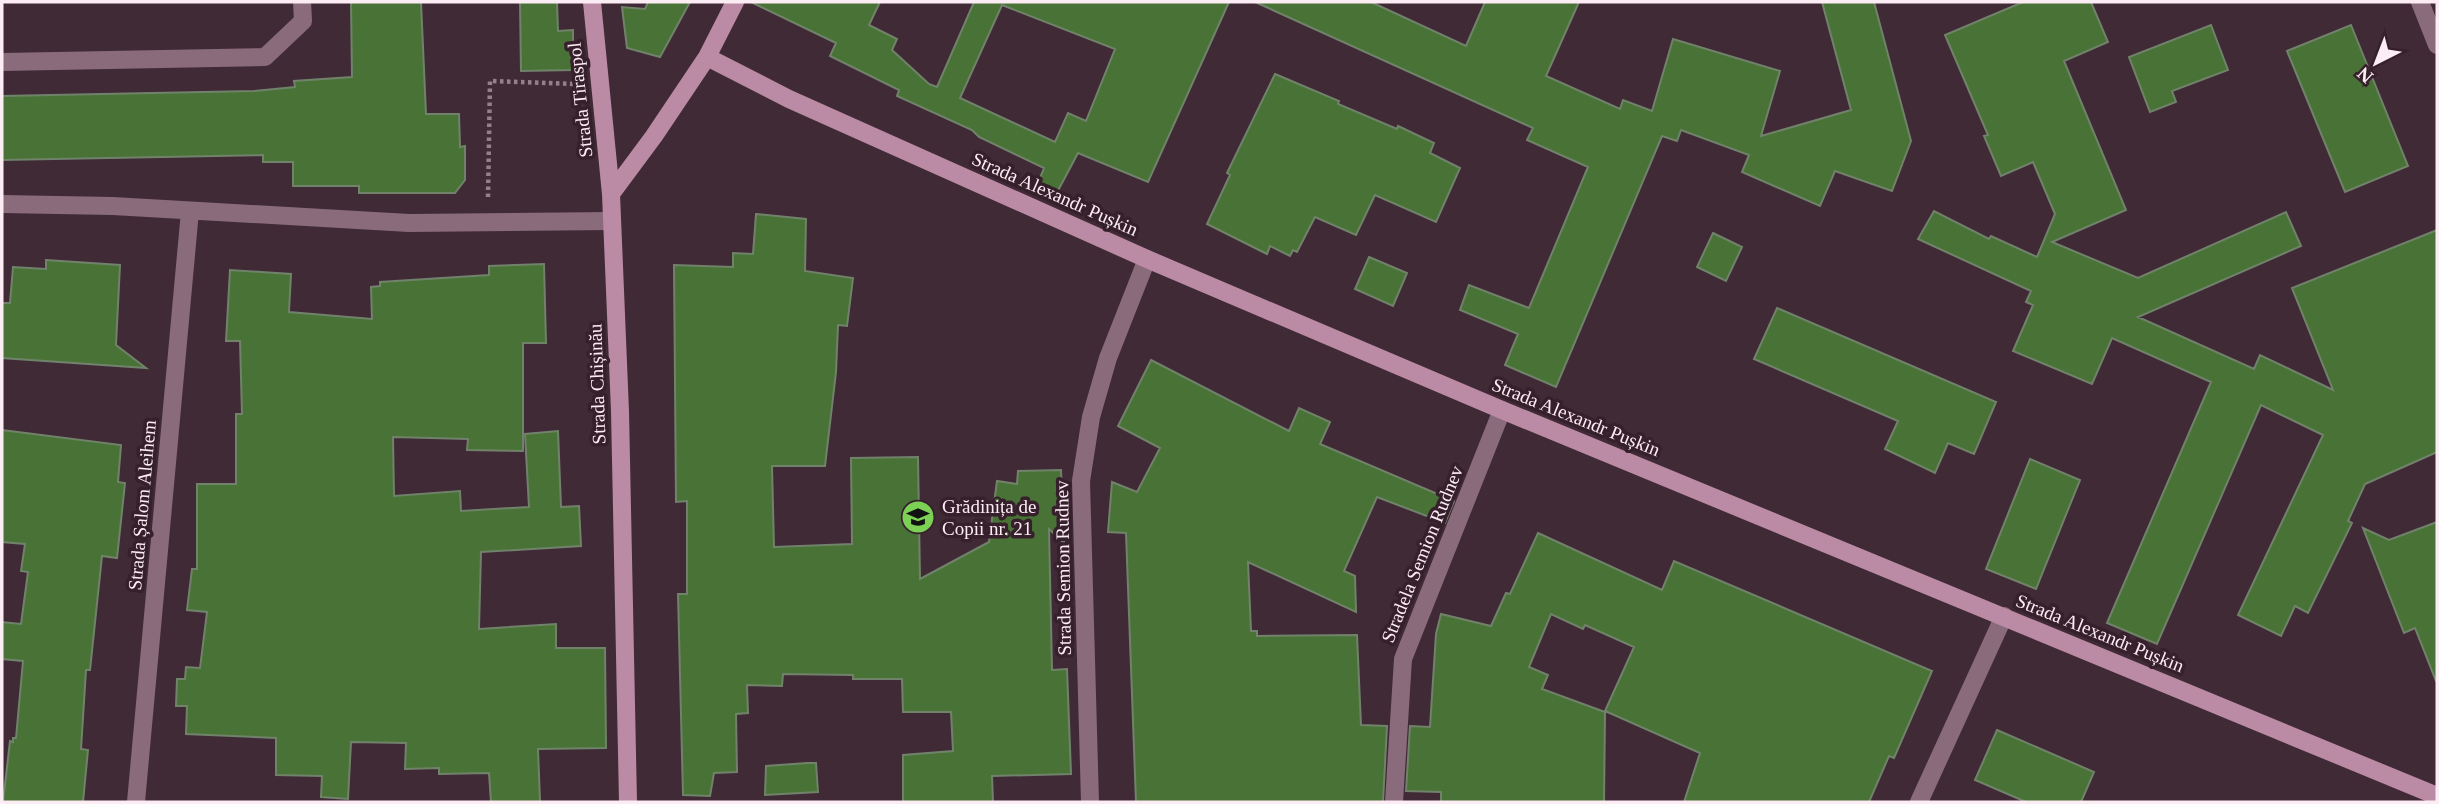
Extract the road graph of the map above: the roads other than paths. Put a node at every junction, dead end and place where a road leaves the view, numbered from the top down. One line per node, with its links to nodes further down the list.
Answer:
1 (302, 2): 7 (street)
2 (592, 2): 8 (street, Strada Tiraspol)
3 (735, 2): 6 (street)
4 (2420, 2): 5 (street)
5 (2437, 45)
6 (707, 57): 8 (street); 12 (street, Strada Alexandr Pușkin)
7 (2, 62)
8 (611, 194): 11 (street, Strada Chișinău)
9 (2, 204): 10 (street)
10 (190, 211): 11 (street); 16 (street, Strada Șalom Aleihem)
11 (612, 221): 17 (street, Strada Chișinău)
12 (1147, 259): 13 (street, Strada Alexandr Pușkin); 18 (street, Strada Semion Rudnev)
13 (1502, 410): 14 (street, Strada Alexandr Pușkin); 19 (street, Stradela Semion Rudnev)
14 (2004, 616): 15 (street, Strada Alexandr Pușkin); 20 (street)
15 (2437, 796)
16 (136, 802)
17 (628, 802)
18 (1090, 802)
19 (1394, 802)
20 (1919, 802)

